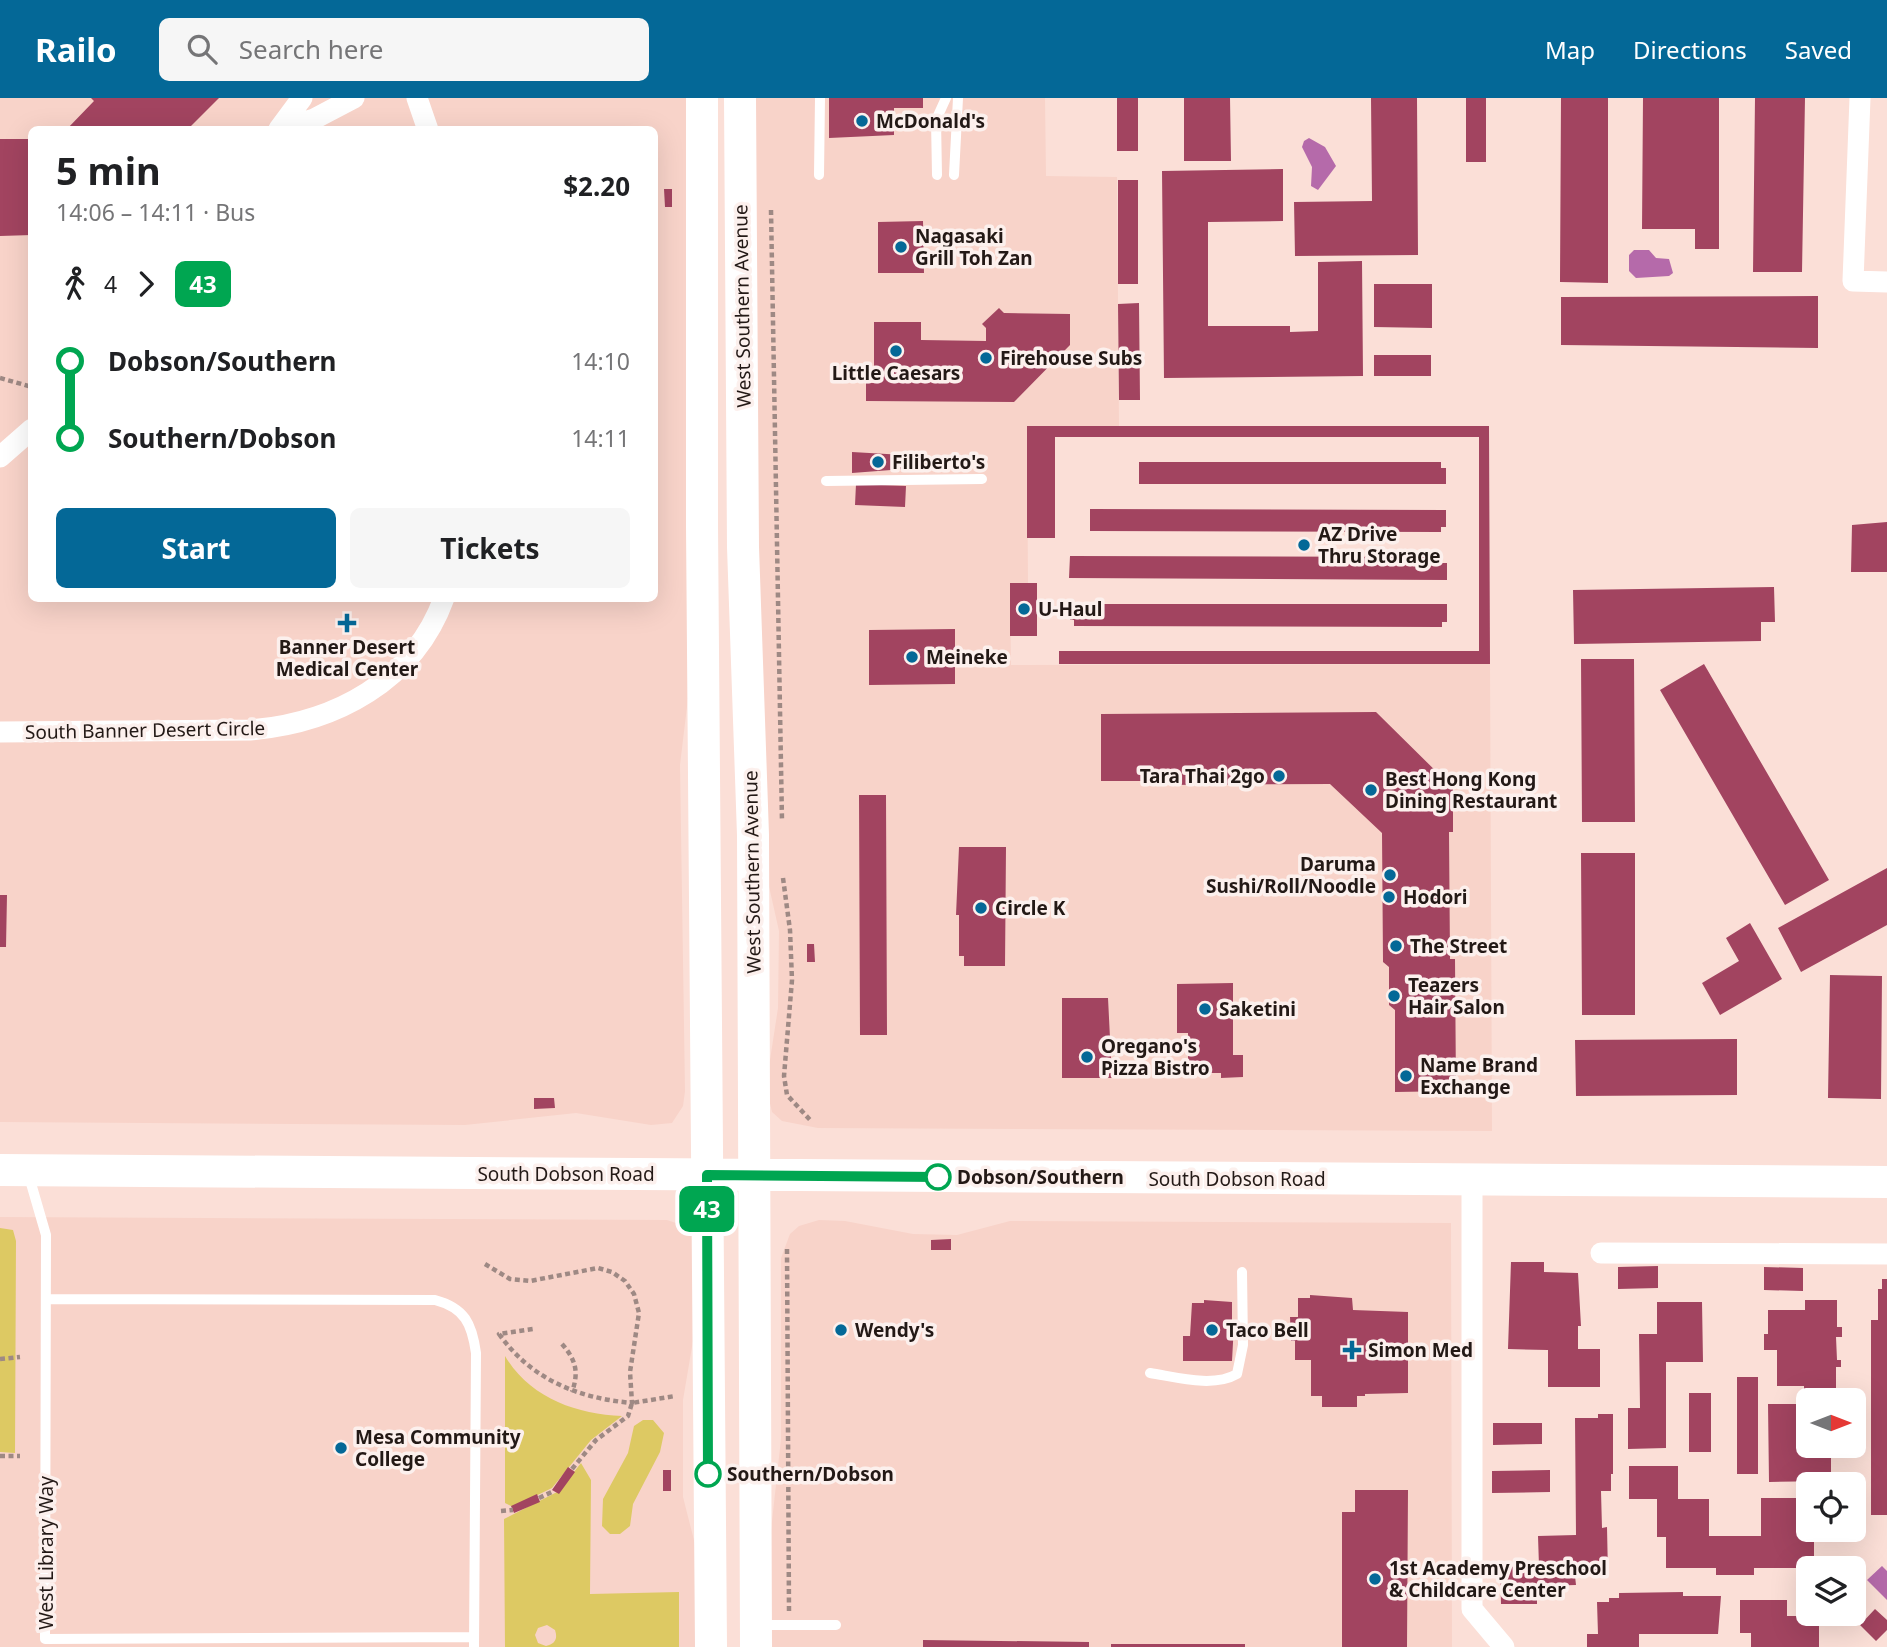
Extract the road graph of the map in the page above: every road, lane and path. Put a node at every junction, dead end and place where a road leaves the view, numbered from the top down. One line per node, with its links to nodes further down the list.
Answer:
1 (302, 98): 10 (street)
2 (354, 98): 11 (street)
3 (417, 98): 12 (street)
4 (702, 98): 21 (main road, West Southern Avenue)
5 (740, 98): 20 (main road, West Southern Avenue)
6 (820, 98): 15 (lane)
7 (946, 98): 13 (lane)
8 (958, 98): 14 (lane)
9 (1860, 98): 17 (street)
10 (281, 126)
11 (290, 126)
12 (427, 126)
13 (937, 174)
14 (954, 174)
15 (820, 176)
16 (771, 202): 30 (path)
17 (1887, 282)
18 (0, 378): 19 (path)
19 (28, 386)
20 (743, 390): 21 (main road); 28 (main road, West Southern Avenue)
21 (703, 391): 26 (main road, West Southern Avenue)
22 (28, 432): 23 (street)
23 (0, 457)
24 (982, 479): 25 (lane)
25 (826, 481)
26 (702, 526): 28 (main road); 34 (main road, West Southern Avenue)
27 (443, 602): 29 (street, South Banner Desert Circle)
28 (748, 707): 35 (main road, West Southern Avenue)
29 (0, 732)
30 (782, 823)
31 (783, 863): 32 (path)
32 (812, 1122)
33 (13, 1170): 34 (main road, South Dobson Road); 43 (lane, West Library Way)
34 (707, 1175): 35 (main road, South Dobson Road); 67 (main road, West Southern Avenue)
35 (754, 1175): 36 (main road, South Dobson Road); 61 (main road, West Southern Avenue)
36 (1472, 1180): 37 (main road, South Dobson Road); 68 (street)
37 (1887, 1182)
38 (787, 1249): 59 (path)
39 (1601, 1253): 40 (street)
40 (1887, 1254)
41 (485, 1264): 51 (path)
42 (1242, 1272): 48 (lane)
43 (46, 1299): 63 (lane, West Library Way); 64 (lane)
44 (533, 1329): 49 (path)
45 (562, 1344): 49 (path)
46 (20, 1357): 47 (path)
47 (0, 1359)
48 (1150, 1373)
49 (572, 1392): 51 (path)
50 (674, 1396): 51 (path)
51 (632, 1403): 54 (path)
52 (0, 1456): 53 (path)
53 (20, 1456)
54 (572, 1469)
55 (554, 1490): 56 (path)
56 (539, 1498)
57 (513, 1510): 58 (path)
58 (501, 1511)
59 (789, 1625): 60 (lane); 61 (lane)
60 (836, 1625)
61 (756, 1636)
62 (335, 1638): 63 (lane, West Library Way); 64 (lane, West Library Way); 66 (lane)
63 (130, 1639): 65 (lane)
64 (474, 1642)
65 (146, 1647)
66 (326, 1647)
67 (711, 1647)
68 (1504, 1647)

